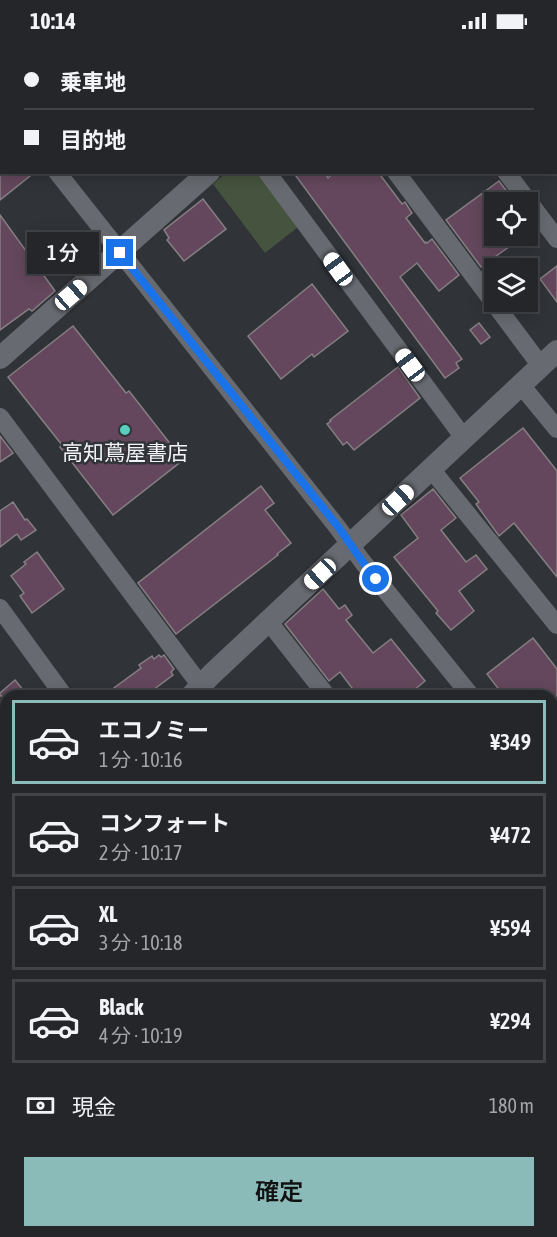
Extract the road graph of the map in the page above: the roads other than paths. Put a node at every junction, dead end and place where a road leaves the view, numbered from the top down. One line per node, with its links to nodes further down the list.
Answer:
1 (59, 174): 7 (street)
2 (208, 174): 7 (street)
3 (268, 174): 13 (street)
4 (398, 174): 9 (street)
5 (508, 174): 6 (street)
6 (557, 239)
7 (120, 253): 8 (street); 15 (street)
8 (0, 358)
9 (549, 358): 10 (street)
10 (521, 385): 12 (street); 13 (street)
11 (0, 417): 20 (street)
12 (557, 429)
13 (464, 438): 14 (street)
14 (432, 469): 15 (street); 18 (street)
15 (351, 544): 17 (street); 23 (street)
16 (0, 608): 19 (street)
17 (268, 622): 21 (street); 22 (street)
18 (557, 625)
19 (60, 690)
20 (195, 690)
21 (197, 690)
22 (322, 690)
23 (466, 690)

